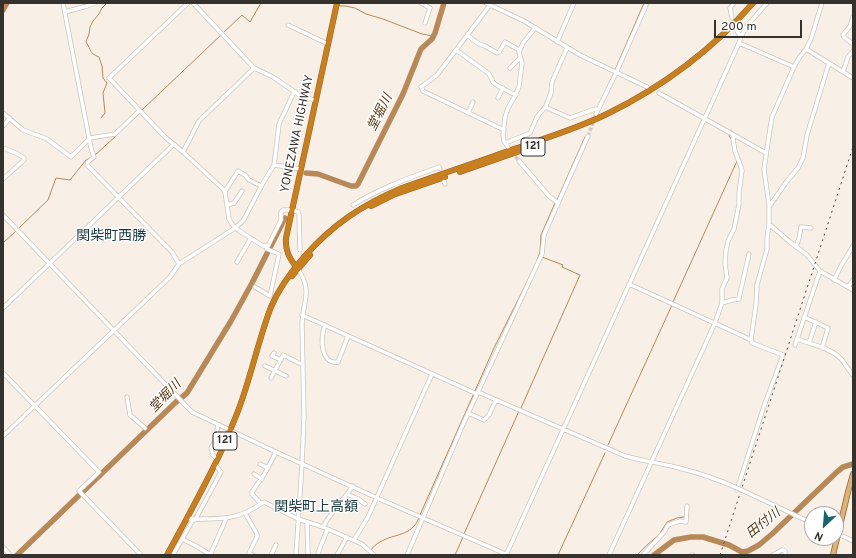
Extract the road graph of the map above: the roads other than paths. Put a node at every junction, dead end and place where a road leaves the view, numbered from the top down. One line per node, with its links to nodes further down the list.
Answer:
1 (63, 3): 16 (street)
2 (95, 3): 16 (street)
3 (188, 3): 52 (street)
4 (193, 3): 37 (street)
5 (337, 3): 27 (highway, YONEZAWA HIGHWAY)
6 (421, 3): 19 (street)
7 (486, 3): 15 (street)
8 (574, 3): 25 (street)
9 (647, 3): 40 (street)
10 (734, 3): 18 (street)
11 (753, 3): 96 (highway, 121)
12 (757, 3): 96 (highway, 121)
13 (767, 3): 24 (street)
14 (822, 3): 30 (street)
15 (490, 5): 21 (street); 23 (street)
16 (65, 12): 62 (street)
17 (853, 17): 28 (street)
18 (732, 18)
19 (426, 22)
20 (288, 25): 27 (street)
21 (535, 28): 25 (street); 32 (street)
22 (737, 31): 24 (street)
23 (467, 35): 31 (street); 32 (street)
24 (741, 37): 26 (street)
25 (557, 42): 29 (street)
26 (739, 43): 36 (street); 57 (street)
27 (328, 44): 48 (highway, YONEZAWA HIGHWAY)
28 (853, 44)
29 (567, 48): 40 (street); 50 (street)
30 (806, 49): 35 (street); 36 (street)
31 (456, 50): 43 (street); 54 (street)
32 (519, 50): 34 (street)
33 (853, 51): 39 (street)
34 (520, 58): 38 (street); 46 (street)
35 (829, 63): 39 (street); 81 (street)
36 (794, 67): 68 (street)
37 (254, 68): 48 (street); 67 (street)
38 (510, 68)
39 (843, 72): 41 (street)
40 (616, 73): 42 (street); 51 (street)
41 (853, 78)
42 (647, 87)
43 (503, 88): 46 (street); 47 (street)
44 (294, 92): 70 (street)
45 (659, 93): 57 (street)
46 (516, 95): 59 (street)
47 (498, 98)
48 (316, 101): 71 (highway, YONEZAWA HIGHWAY)
49 (473, 102): 54 (street)
50 (545, 107): 51 (street); 63 (street)
51 (598, 110): 55 (street)
52 (139, 111): 62 (street); 64 (street)
53 (3, 113): 56 (street)
54 (468, 113): 59 (street)
55 (596, 114)
56 (10, 118): 58 (street); 62 (street)
57 (704, 119): 60 (street); 100 (street)
58 (3, 126)
59 (504, 130): 63 (street)
60 (734, 135): 68 (street); 107 (street)
61 (588, 136): 78 (street)
62 (90, 138): 77 (street)
63 (505, 143): 65 (street)
64 (174, 144): 67 (street); 77 (street)
65 (508, 147)
66 (3, 148): 73 (street)
67 (183, 152): 75 (street)
68 (766, 153): 81 (street)
69 (519, 161): 78 (street)
70 (274, 165): 71 (street); 74 (street)
71 (301, 169): 82 (highway, YONEZAWA HIGHWAY)
72 (440, 169): 80 (street)
73 (3, 179)
74 (261, 186): 75 (street); 85 (street)
75 (225, 191): 79 (street)
76 (242, 192): 79 (street)
77 (119, 197): 94 (street); 95 (street)
78 (558, 203): 132 (street)
79 (228, 205): 85 (street)
80 (353, 205)
81 (769, 207): 84 (street)
82 (292, 210): 90 (street); 91 (street); 96 (highway, YONEZAWA HIGHWAY)
83 (3, 215): 94 (street)
84 (769, 224): 88 (street); 118 (street)
85 (235, 228): 87 (street); 95 (street)
86 (810, 228): 88 (street)
87 (251, 238): 90 (street); 93 (street)
88 (796, 246): 97 (street)
89 (853, 246): 98 (street)
90 (268, 248): 104 (street)
91 (300, 250)
92 (749, 254): 107 (street)
93 (237, 262)
94 (49, 264): 108 (street); 115 (street)
95 (179, 264): 115 (street)
96 (297, 268): 105 (highway, 121); 109 (street); 111 (highway, 121)
97 (820, 271): 98 (street); 110 (street)
98 (834, 280): 102 (street)
99 (853, 280): 102 (street)
100 (629, 284): 113 (street); 139 (street)
101 (255, 287): 104 (street)
102 (848, 287): 103 (street)
103 (853, 290)
104 (270, 296): 105 (highway); 106 (highway)
105 (276, 296): 106 (highway, 121)
106 (273, 303): 111 (highway, 121)
107 (722, 303): 113 (street)
108 (3, 308)
109 (302, 315): 114 (street); 124 (street)
110 (804, 317): 112 (street); 117 (street)
111 (267, 320): 140 (highway, 121)
112 (816, 322): 119 (street); 121 (street)
113 (714, 323): 118 (street); 144 (street)
114 (325, 325): 116 (street); 116 (street)
115 (114, 330): 135 (street); 137 (street)
116 (348, 336): 128 (street)
117 (798, 339): 119 (street); 120 (street)
118 (751, 340): 153 (street)
119 (809, 343): 121 (street)
120 (795, 345)
121 (822, 348): 129 (street)
122 (274, 353): 123 (street)
123 (281, 360): 124 (street); 126 (street)
124 (303, 365): 146 (street)
125 (265, 366): 126 (street)
126 (275, 371): 130 (street); 131 (street)
127 (3, 373): 135 (street)
128 (432, 374): 132 (street); 155 (street)
129 (853, 375)
130 (286, 376)
131 (271, 378)
132 (478, 393): 134 (street); 136 (street)
133 (126, 397): 138 (street)
134 (496, 400): 136 (street); 139 (street)
135 (34, 406): 141 (street); 179 (street)
136 (468, 413): 161 (street)
137 (218, 425): 140 (street); 143 (street)
138 (145, 428)
139 (564, 429): 144 (street); 189 (street)
140 (230, 430): 142 (street); 143 (highway, 121)
141 (3, 436)
142 (276, 452): 146 (street); 147 (street)
143 (216, 461): 162 (highway, 121); 162 (street)
144 (651, 462): 153 (street); 190 (street)
145 (260, 464): 147 (street)
146 (302, 464): 151 (street); 164 (street)
147 (268, 468): 150 (street)
148 (254, 474): 150 (street)
149 (853, 475): 152 (main road)
150 (262, 478): 156 (street)
151 (353, 486): 154 (street); 155 (street)
152 (851, 486): 159 (main road)
153 (736, 488): 165 (street, bridge)
154 (347, 494): 157 (street); 167 (street)
155 (377, 498): 161 (street); 170 (street)
156 (261, 504): 160 (street); 164 (street)
157 (365, 504)
158 (687, 506): 191 (street)
159 (844, 510)
160 (246, 513): 163 (street); 177 (street)
161 (423, 518): 188 (street); 189 (street)
162 (192, 519): 163 (street); 169 (street); 180 (highway, 121)
163 (226, 519): 172 (street)
164 (298, 519): 166 (street); 184 (street)
165 (804, 519)
166 (307, 522): 167 (street); 185 (street)
167 (325, 528): 168 (street); 175 (street)
168 (347, 537): 170 (street); 186 (street)
169 (182, 539): 176 (street); 181 (street)
170 (354, 540): 187 (street)
171 (276, 545): 183 (street)
172 (215, 546): 174 (street); 176 (street)
173 (3, 547): 178 (street)
174 (220, 548)
175 (318, 553)
176 (211, 554)
177 (249, 554): 182 (street)
178 (10, 555)
179 (140, 555)
180 (167, 555)
181 (173, 555)
182 (253, 555)
183 (271, 555)
184 (296, 555)
185 (308, 555)
186 (337, 555)
187 (374, 555)
188 (407, 555)
189 (507, 555)
190 (609, 555)
191 (643, 555)
192 (773, 555): 193 (street)
193 (785, 555)

